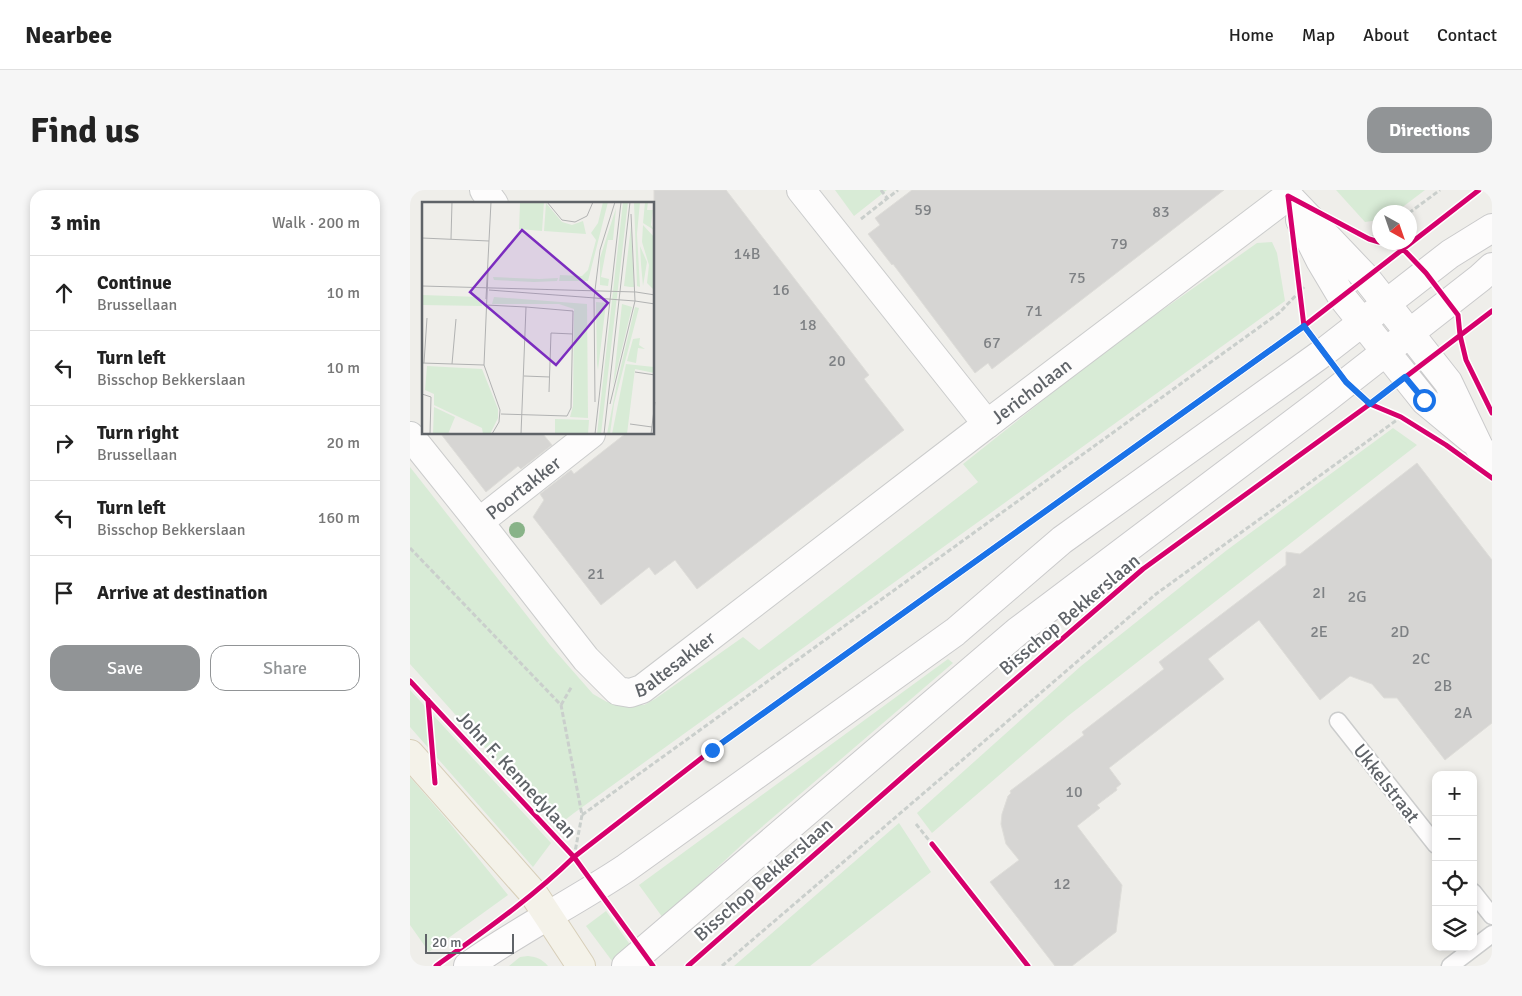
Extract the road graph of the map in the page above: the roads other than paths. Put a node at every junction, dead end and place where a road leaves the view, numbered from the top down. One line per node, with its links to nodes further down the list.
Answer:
1 (484, 190): 4 (main road)
2 (801, 190): 11 (main road, Jericholaan)
3 (1286, 193): 7 (main road); 8 (main road); 11 (main road, Jericholaan)
4 (493, 202)
5 (1492, 228): 7 (main road)
6 (1492, 267): 9 (main road, Bisschop Bekkerslaan)
7 (1386, 304): 8 (main road); 9 (main road)
8 (1362, 322): 10 (main road); 20 (main road)
9 (1409, 333): 10 (main road, Bisschop Bekkerslaan); 14 (main road)
10 (1385, 351): 14 (main road); 25 (main road, Bisschop Bekkerslaan)
11 (987, 424): 15 (main road, Baltesakker)
12 (590, 435): 15 (main road, Poortakker)
13 (410, 436): 15 (main road, Baltesakker)
14 (1486, 456)
15 (479, 522)
16 (1338, 721): 18 (lane, Ukkelstraat)
17 (410, 754): 20 (main road)
18 (1432, 840)
19 (1477, 897): 21 (lane)
20 (548, 915): 23 (main road); 24 (main road)
21 (1492, 916)
22 (1492, 934): 26 (lane)
23 (468, 966)
24 (581, 966)
25 (626, 966)
26 (1450, 966)

